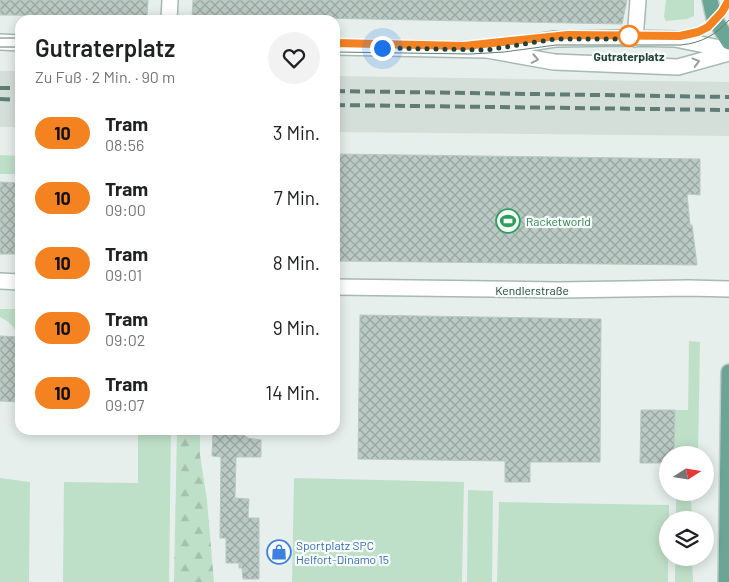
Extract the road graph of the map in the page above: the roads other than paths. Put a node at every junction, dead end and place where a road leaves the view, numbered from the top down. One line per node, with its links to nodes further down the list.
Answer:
1 (170, 0): 4 (street)
2 (638, 0): 5 (street)
3 (710, 0): 7 (main road)
4 (169, 15)
5 (635, 39): 10 (street); 11 (street)
6 (0, 42): 8 (street)
7 (729, 42)
8 (15, 43)
9 (340, 47): 10 (street)
10 (487, 50): 11 (street, one-way to 11)
11 (729, 52)
12 (0, 281): 13 (street)
13 (15, 282)
14 (340, 287): 15 (street, Kendlerstraße)
15 (729, 289)
16 (729, 372): 17 (main road)
17 (728, 441): 18 (main road)
18 (726, 582)

